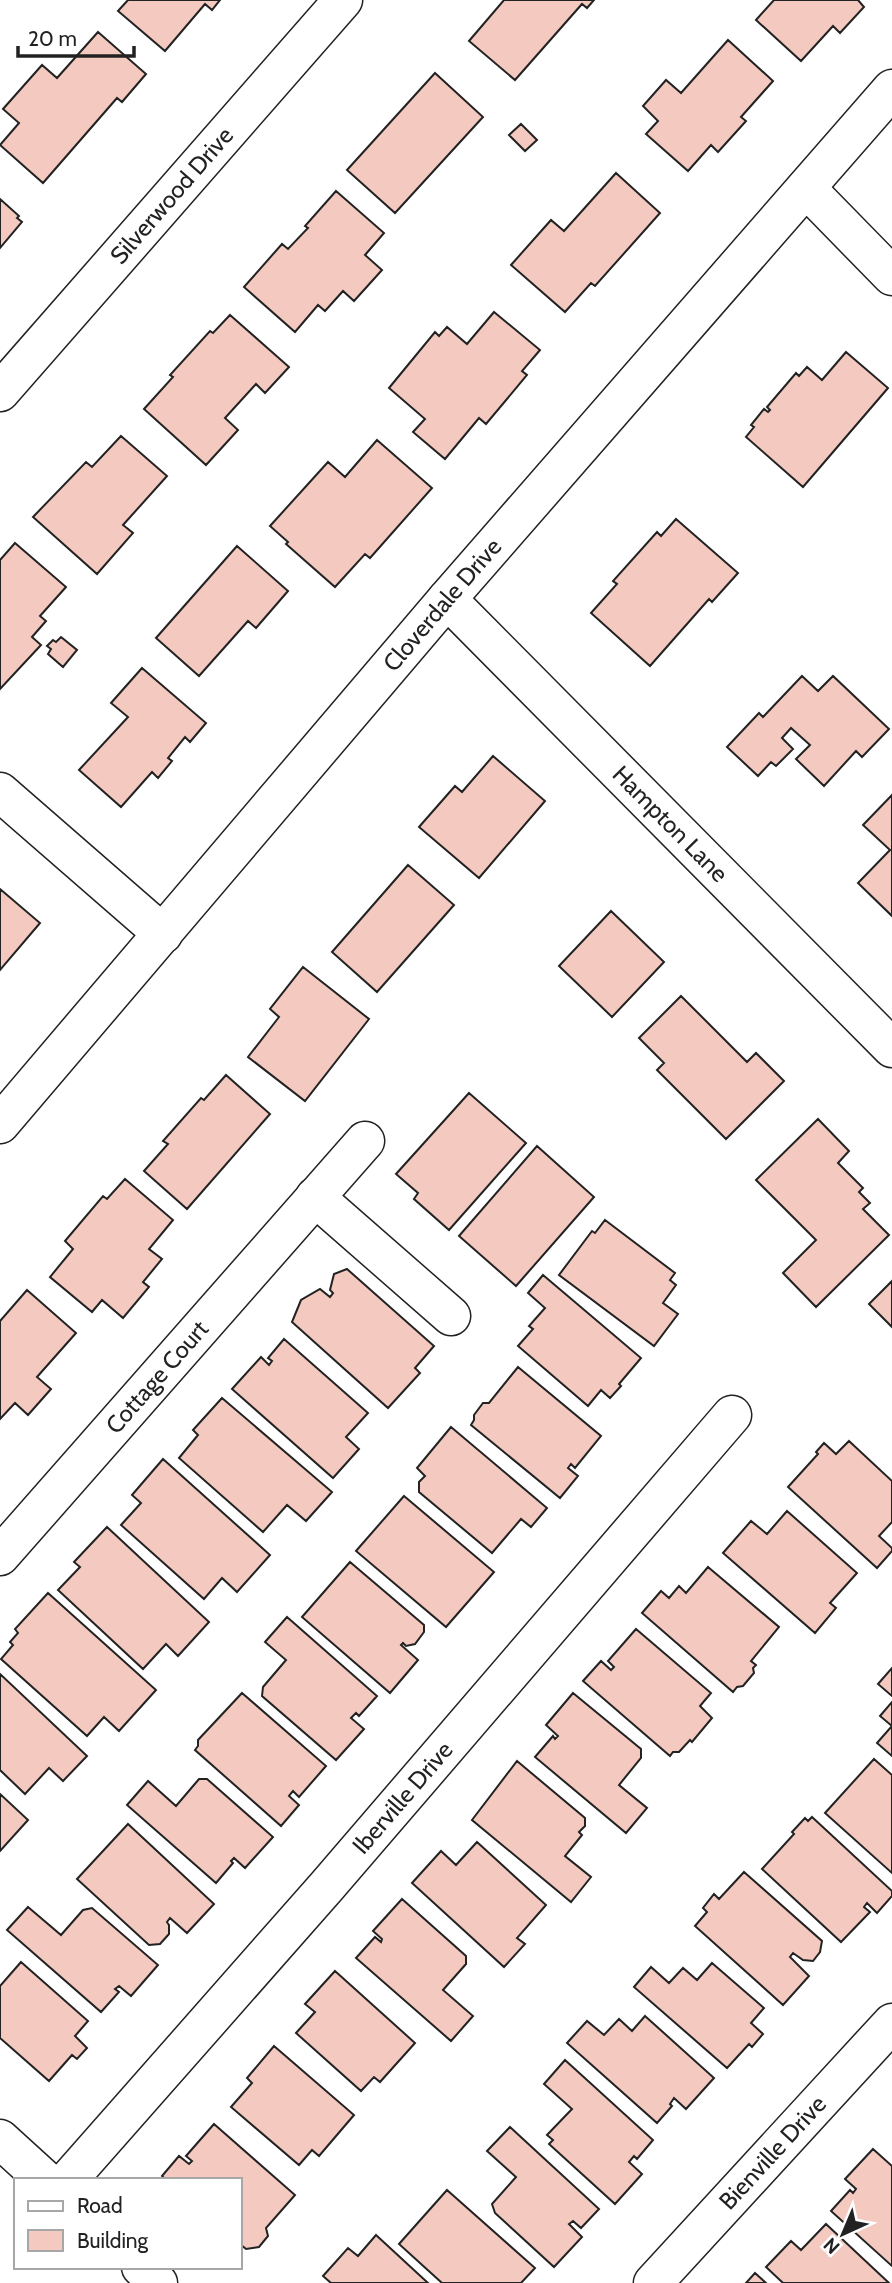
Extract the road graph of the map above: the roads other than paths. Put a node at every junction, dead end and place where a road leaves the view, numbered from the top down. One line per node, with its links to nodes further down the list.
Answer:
1 (343, 0): 5 (street, Silverwood Drive)
2 (892, 89): 3 (street, Cloverdale Drive)
3 (806, 188): 4 (street); 6 (street, Cloverdale Drive)
4 (892, 276)
5 (0, 392)
6 (447, 599): 8 (street, Cloverdale Drive); 9 (street, Hampton Lane)
7 (0, 792): 8 (street)
8 (163, 934): 10 (street, Cloverdale Drive)
9 (892, 1048)
10 (0, 1124)
11 (365, 1141): 12 (street, Cottage Court)
12 (315, 1197): 13 (street); 15 (street, Cottage Court)
13 (451, 1317)
14 (732, 1415): 19 (street, Iberville Drive)
15 (0, 1556)
16 (892, 2022): 22 (street, Bienville Drive)
17 (0, 2139): 18 (street)
18 (43, 2178)
19 (70, 2178)
20 (143, 2269): 21 (street)
21 (158, 2283)
22 (653, 2283)

